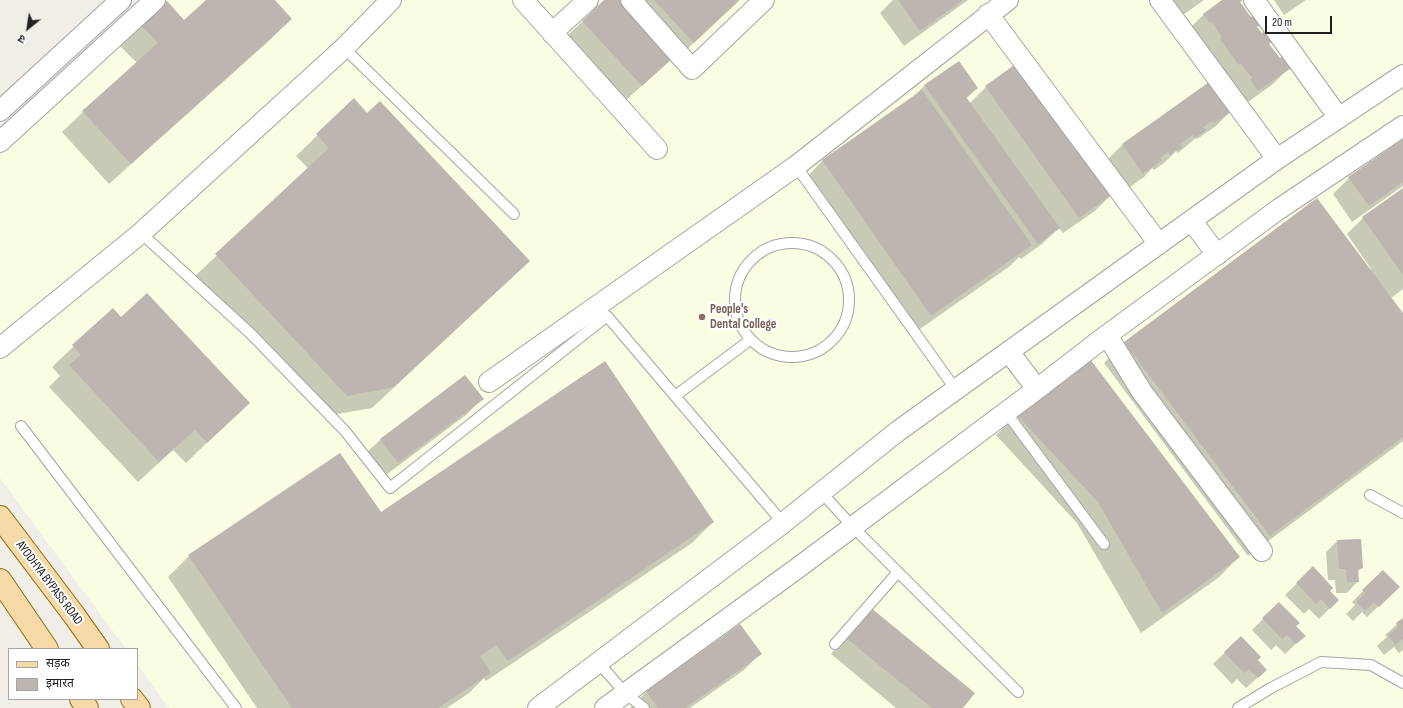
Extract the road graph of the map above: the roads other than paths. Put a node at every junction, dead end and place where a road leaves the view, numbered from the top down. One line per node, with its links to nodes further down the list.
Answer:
1 (121, 0): 15 (street)
2 (155, 0): 18 (street)
3 (391, 0): 13 (street)
4 (523, 0): 12 (street)
5 (588, 0): 12 (street)
6 (631, 0): 7 (street)
7 (764, 0)
8 (1008, 0): 11 (street)
9 (1160, 0): 20 (street)
10 (1254, 0): 16 (street)
11 (988, 14): 21 (street); 25 (street)
12 (552, 32): 19 (street)
13 (344, 48): 22 (lane); 24 (street)
14 (1401, 82): 16 (street)
15 (0, 110)
16 (1339, 118): 20 (street)
17 (1403, 126): 26 (street)
18 (0, 142)
19 (657, 149)
20 (1277, 159): 23 (street)
21 (796, 166): 31 (street); 33 (lane)
22 (514, 214)
23 (1192, 221): 25 (street); 26 (street)
24 (141, 233): 29 (street); 34 (lane)
25 (1159, 244): 30 (street)
26 (1217, 255): 27 (street)
27 (1106, 335): 32 (street); 44 (street)
28 (750, 340): 28 (lane); 34 (lane)
29 (0, 348)
30 (1009, 352): 32 (street); 33 (street)
31 (489, 382)
32 (1037, 389): 35 (street)
33 (956, 390): 37 (street)
34 (676, 396): 41 (lane)
35 (1006, 412): 42 (street); 43 (lane)
36 (21, 426): 56 (lane)
37 (821, 492): 41 (street); 42 (lane)
38 (1370, 495): 39 (lane)
39 (1403, 513)
40 (0, 517): 49 (main road, AYODHYA BYPASS ROAD)
41 (783, 523): 50 (street)
42 (853, 527): 45 (lane); 53 (street)
43 (1104, 544)
44 (1262, 551)
45 (898, 572): 47 (lane); 52 (lane)
46 (0, 580): 48 (main road)
47 (835, 644)
48 (46, 648)
49 (97, 648)
50 (598, 662): 53 (lane); 57 (street)
51 (1403, 683): 60 (lane)
52 (1018, 692)
53 (625, 693): 58 (street); 59 (lane)
54 (133, 700): 55 (main road)
55 (139, 708)
56 (236, 708)
57 (538, 708)
58 (605, 708)
59 (644, 708)
60 (1238, 708)

